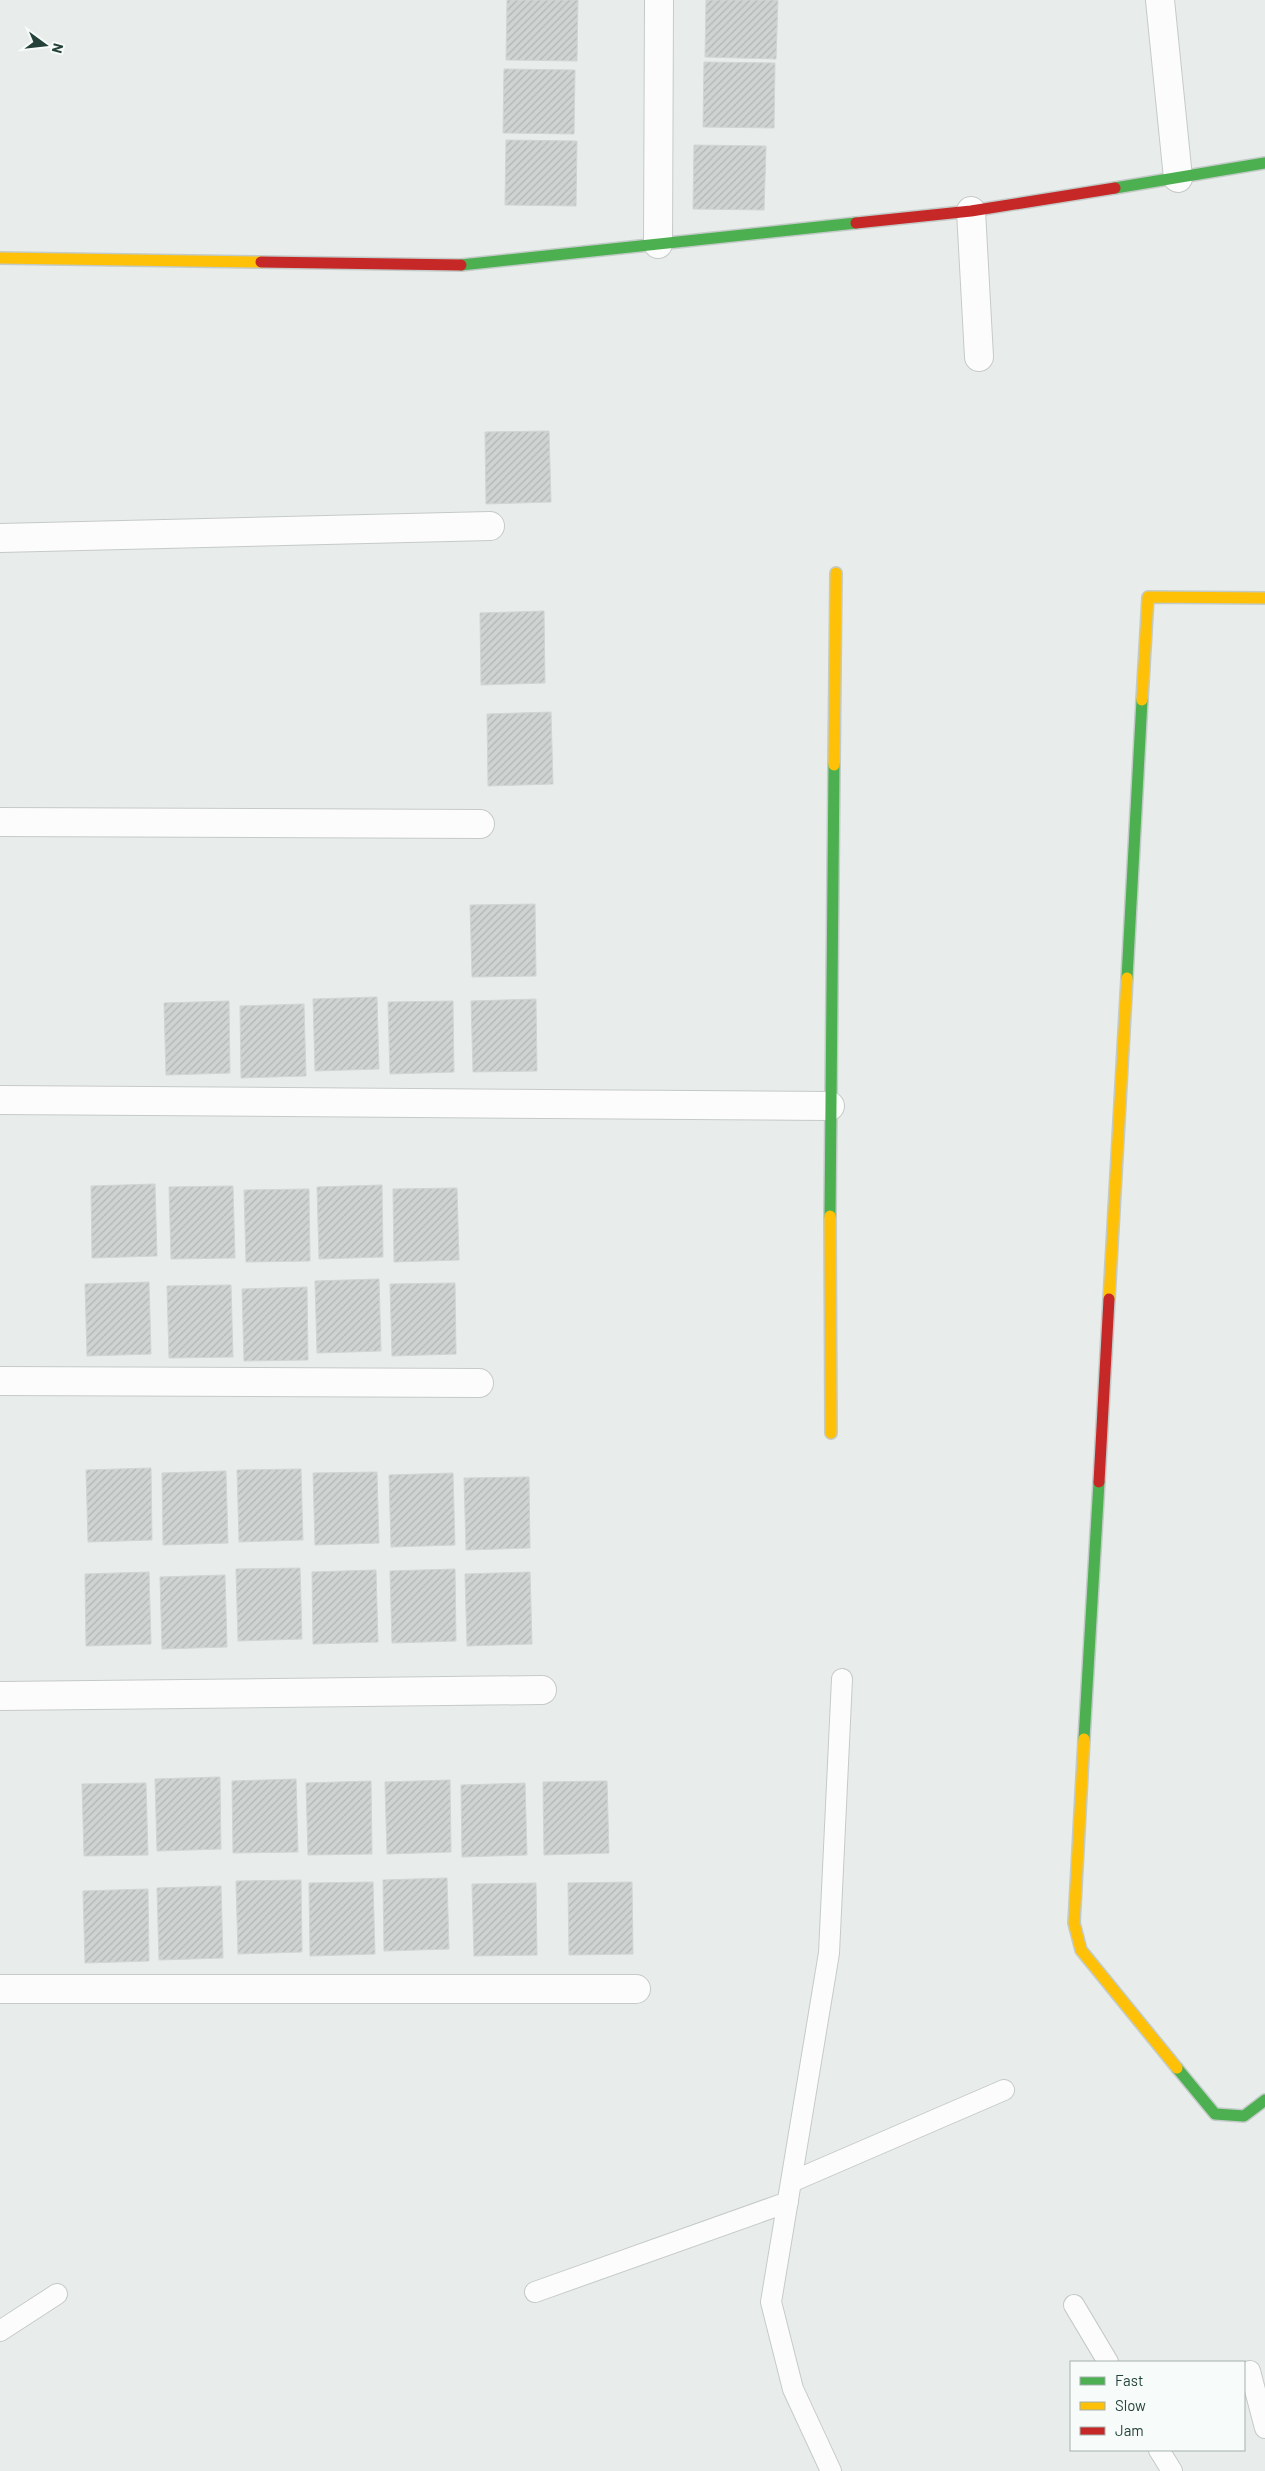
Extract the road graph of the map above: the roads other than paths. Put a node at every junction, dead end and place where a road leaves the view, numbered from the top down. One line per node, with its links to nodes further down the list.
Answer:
1 (659, 0): 6 (street)
2 (1160, 0): 4 (street)
3 (1265, 163): 4 (street)
4 (1178, 178): 5 (street)
5 (971, 211): 6 (street); 8 (street)
6 (658, 244): 7 (street)
7 (0, 258)
8 (979, 356)
9 (490, 526): 10 (street)
10 (0, 538)
11 (836, 572): 16 (street)
12 (1265, 598): 26 (street)
13 (0, 822): 14 (street)
14 (480, 824)
15 (0, 1100): 16 (street)
16 (830, 1106): 19 (street)
17 (0, 1381): 18 (street)
18 (479, 1383)
19 (831, 1433)
20 (842, 1679): 27 (lane)
21 (542, 1690): 22 (street)
22 (0, 1696)
23 (0, 1989): 24 (street)
24 (636, 1989)
25 (1004, 2090): 27 (lane)
26 (1265, 2100)
27 (791, 2182): 28 (lane)
28 (788, 2202): 29 (lane); 37 (lane)
29 (535, 2292)
30 (57, 2294): 32 (lane)
31 (1074, 2305): 33 (lane)
32 (0, 2331)
33 (1107, 2361)
34 (1250, 2371): 35 (lane)
35 (1265, 2428)
36 (1160, 2451): 38 (lane)
37 (832, 2471)
38 (1172, 2471)

